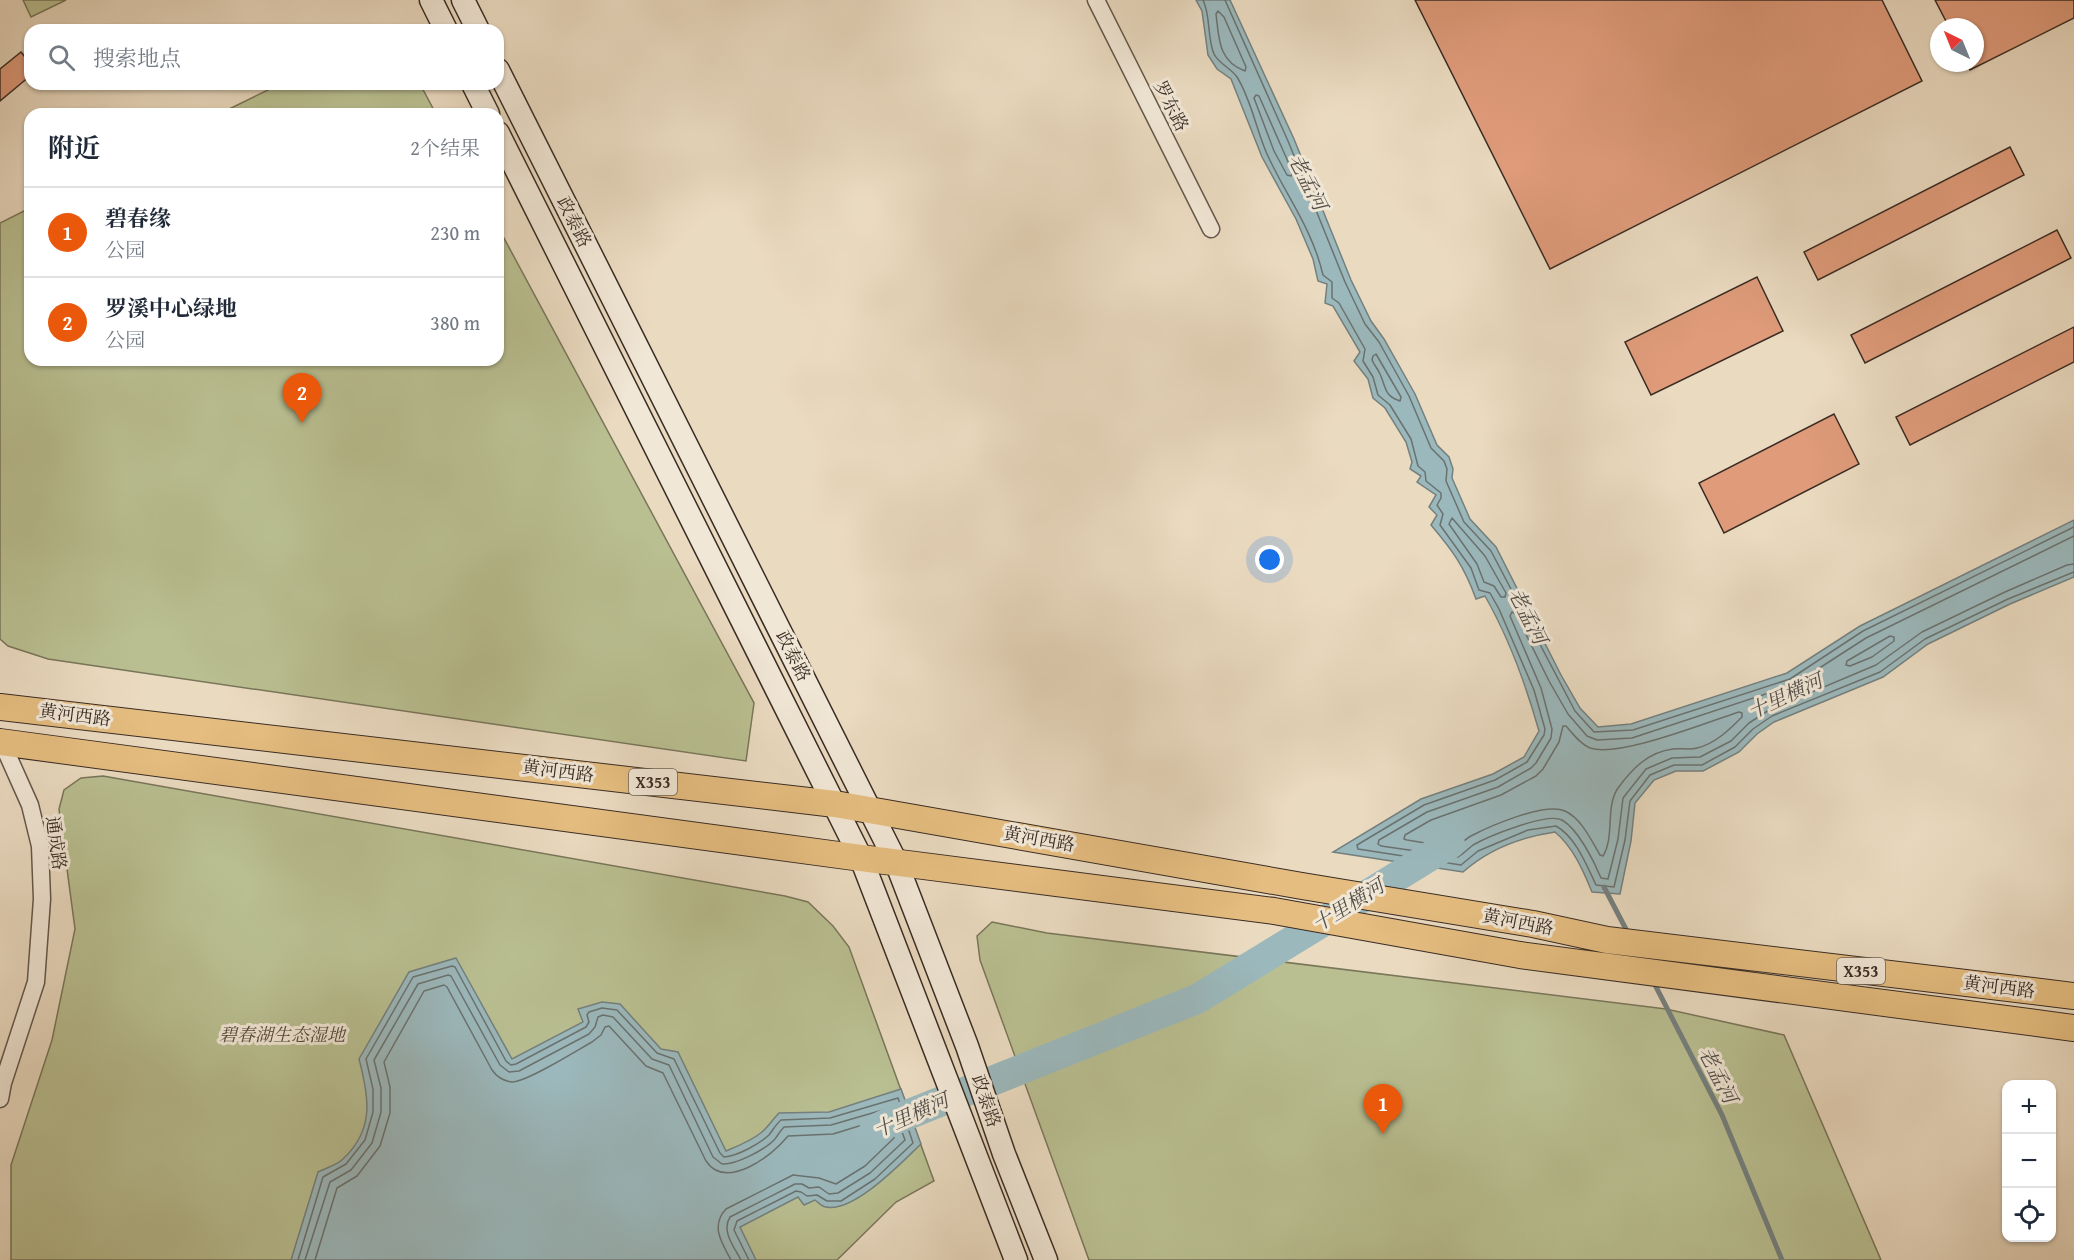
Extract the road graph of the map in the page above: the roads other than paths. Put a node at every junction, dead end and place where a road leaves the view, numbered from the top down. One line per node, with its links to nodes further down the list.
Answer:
1 (431, 0): 4 (main road)
2 (462, 0): 5 (main road)
3 (1096, 0): 10 (street, 罗东路)
4 (443, 24)
5 (475, 24)
6 (504, 82): 14 (main road, 政泰路)
7 (476, 90): 8 (main road)
8 (485, 108)
9 (504, 146): 13 (main road, 政泰路)
10 (1211, 229)
11 (0, 707): 13 (main road, 黄河西路 / X353)
12 (1, 740): 15 (main road, 黄河西路 / X353); 19 (street, 通成路)
13 (835, 804): 14 (main road, 黄河西路 / X353); 15 (main road, 政泰路)
14 (871, 809): 16 (main road, 政泰路); 17 (main road, 黄河西路 / X353)
15 (861, 858): 16 (main road, 黄河西路 / X353); 20 (main road, 政泰路)
16 (896, 862): 18 (main road, 黄河西路 / X353); 21 (main road, 政泰路)
17 (2074, 996)
18 (2074, 1028)
19 (0, 1100)
20 (1016, 1260)
21 (1046, 1260)

